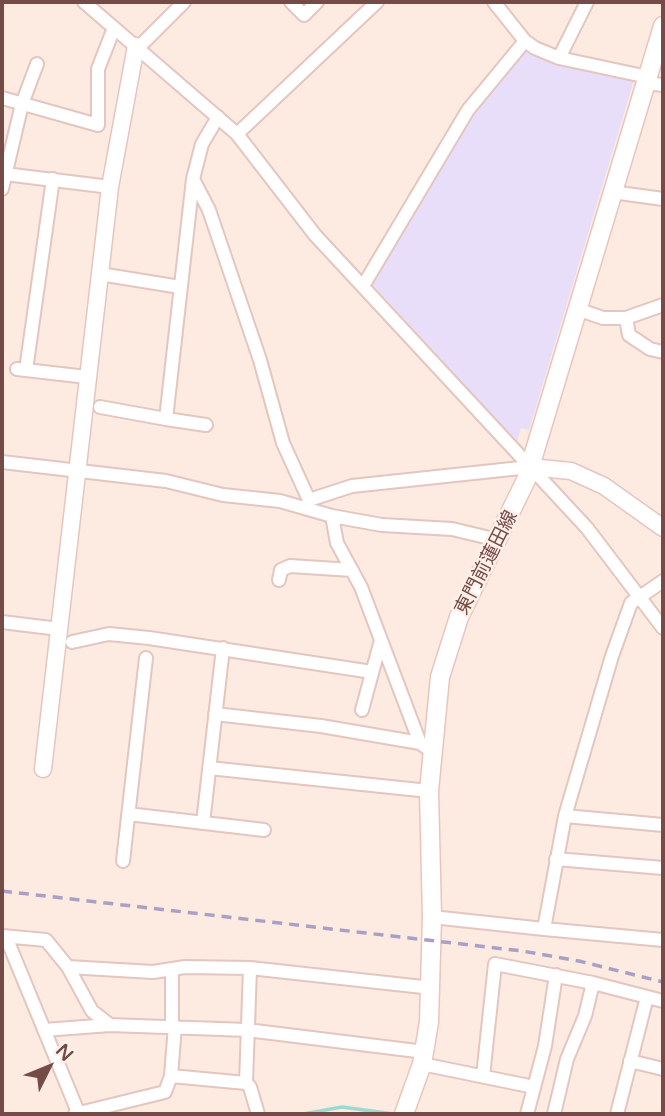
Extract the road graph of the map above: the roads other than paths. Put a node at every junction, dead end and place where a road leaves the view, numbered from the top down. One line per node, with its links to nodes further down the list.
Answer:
1 (84, 2): 8 (street)
2 (184, 2): 11 (street)
3 (291, 2): 4 (street)
4 (317, 2)
5 (377, 2): 18 (street)
6 (494, 2): 10 (street)
7 (587, 2): 12 (street)
8 (114, 28): 11 (street); 16 (street)
9 (663, 28): 14 (main road, 東門前蓮田線)
10 (525, 41): 12 (street); 28 (street)
11 (137, 47): 17 (street); 22 (street)
12 (559, 58): 14 (street)
13 (37, 64): 16 (street)
14 (652, 82): 24 (main road, 東門前蓮田線)
15 (2, 98): 16 (street)
16 (22, 104): 19 (street)
17 (218, 117): 18 (street); 21 (street)
18 (237, 134): 28 (street)
19 (5, 174): 20 (street); 23 (street)
20 (53, 180): 22 (street); 33 (street)
21 (193, 180): 27 (street); 40 (street)
22 (110, 187): 26 (street)
23 (2, 190)
24 (612, 192): 25 (street); 30 (main road, 東門前蓮田線)
25 (663, 199)
26 (100, 274): 27 (street); 33 (street)
27 (180, 286): 35 (street)
28 (363, 286): 38 (street)
29 (663, 305): 31 (street)
30 (577, 309): 31 (street); 38 (main road, 東門前蓮田線)
31 (626, 318): 32 (street)
32 (663, 352)
33 (87, 377): 39 (street)
34 (100, 407): 35 (street)
35 (166, 419): 36 (street)
36 (206, 425)
37 (2, 462): 39 (street)
38 (530, 467): 40 (street); 42 (street); 43 (main road, 東門前蓮田線); 47 (street)
39 (76, 473): 40 (street); 50 (street)
40 (308, 505): 41 (street)
41 (332, 516): 43 (street); 44 (street)
42 (663, 528)
43 (498, 540): 58 (main road, 東門前蓮田線)
44 (352, 570): 45 (street); 51 (street)
45 (279, 580)
46 (663, 581): 47 (street)
47 (641, 595): 49 (street); 63 (street)
48 (2, 622): 50 (street)
49 (663, 628)
50 (59, 629): 60 (street)
51 (381, 640): 55 (street); 58 (street)
52 (72, 642): 53 (street)
53 (223, 648): 55 (street); 57 (street)
54 (146, 658): 62 (street)
55 (372, 673): 56 (street)
56 (362, 710)
57 (215, 713): 58 (street); 59 (street)
58 (426, 747): 61 (main road, 東門前蓮田線)
59 (209, 768): 61 (street); 64 (street)
60 (43, 769)
61 (429, 791): 70 (main road, 東門前蓮田線)
62 (128, 814): 64 (street); 68 (street)
63 (565, 816): 65 (street); 67 (street)
64 (203, 823): 66 (street)
65 (663, 825)
66 (264, 830)
67 (556, 859): 69 (street); 71 (street)
68 (123, 861)
69 (663, 868)
70 (432, 918): 71 (street); 79 (main road, 東門前蓮田線)
71 (544, 929): 73 (street)
72 (4, 937): 74 (street); 84 (street)
73 (663, 940)
74 (68, 967): 76 (street); 82 (street)
75 (250, 968): 76 (street); 79 (street); 85 (street)
76 (172, 969): 83 (street)
77 (556, 975): 78 (street); 90 (street); 92 (street)
78 (593, 983): 80 (street); 97 (street)
79 (432, 988): 86 (main road, 東門前蓮田線)
80 (647, 997): 81 (street); 87 (street)
81 (663, 1001)
82 (110, 1025): 83 (street); 84 (street)
83 (174, 1026): 85 (street); 89 (street)
84 (44, 1030): 93 (street)
85 (247, 1030): 86 (street); 91 (street)
86 (423, 1058): 90 (street); 95 (main road, 東門前蓮田線)
87 (630, 1061): 88 (street); 98 (street)
88 (663, 1069)
89 (171, 1076): 91 (street); 93 (street)
90 (483, 1076): 92 (street)
91 (246, 1083): 94 (street)
92 (534, 1087): 96 (street)
93 (77, 1113)
94 (258, 1114)
95 (404, 1114)
96 (527, 1114)
97 (554, 1114)
98 (617, 1114)

